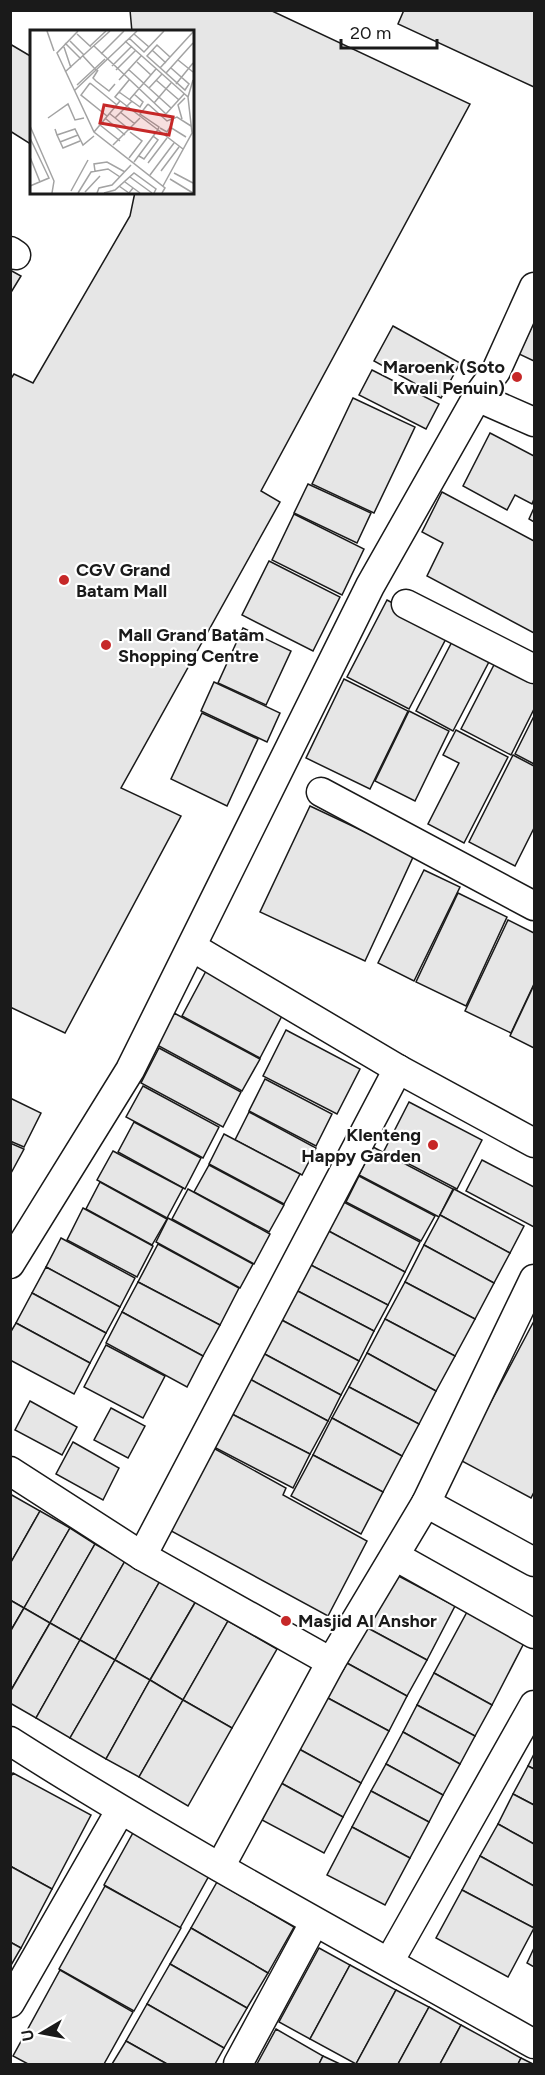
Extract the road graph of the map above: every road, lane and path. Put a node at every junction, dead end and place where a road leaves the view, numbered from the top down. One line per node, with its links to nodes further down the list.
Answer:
1 (534, 287): 2 (street)
2 (477, 397): 3 (street); 8 (street)
3 (534, 422)
4 (406, 604): 5 (street)
5 (534, 669)
6 (321, 792): 7 (street)
7 (534, 906)
8 (192, 946): 9 (street); 11 (street)
9 (398, 1069): 10 (street); 15 (street)
10 (534, 1143)
11 (10, 1264)
12 (534, 1279): 14 (street)
13 (10, 1471): 15 (street)
14 (426, 1503): 16 (street); 17 (street)
15 (142, 1556): 19 (street)
16 (395, 1556): 18 (street); 19 (street)
17 (534, 1562)
18 (534, 1634)
19 (331, 1662): 23 (street)
20 (534, 1705): 25 (street)
21 (10, 1741): 22 (street)
22 (120, 1811): 23 (street); 26 (street)
23 (220, 1867): 24 (street)
24 (314, 1923): 25 (street); 28 (street)
25 (390, 1962): 27 (street)
26 (10, 2003)
27 (534, 2044)
28 (238, 2064)

